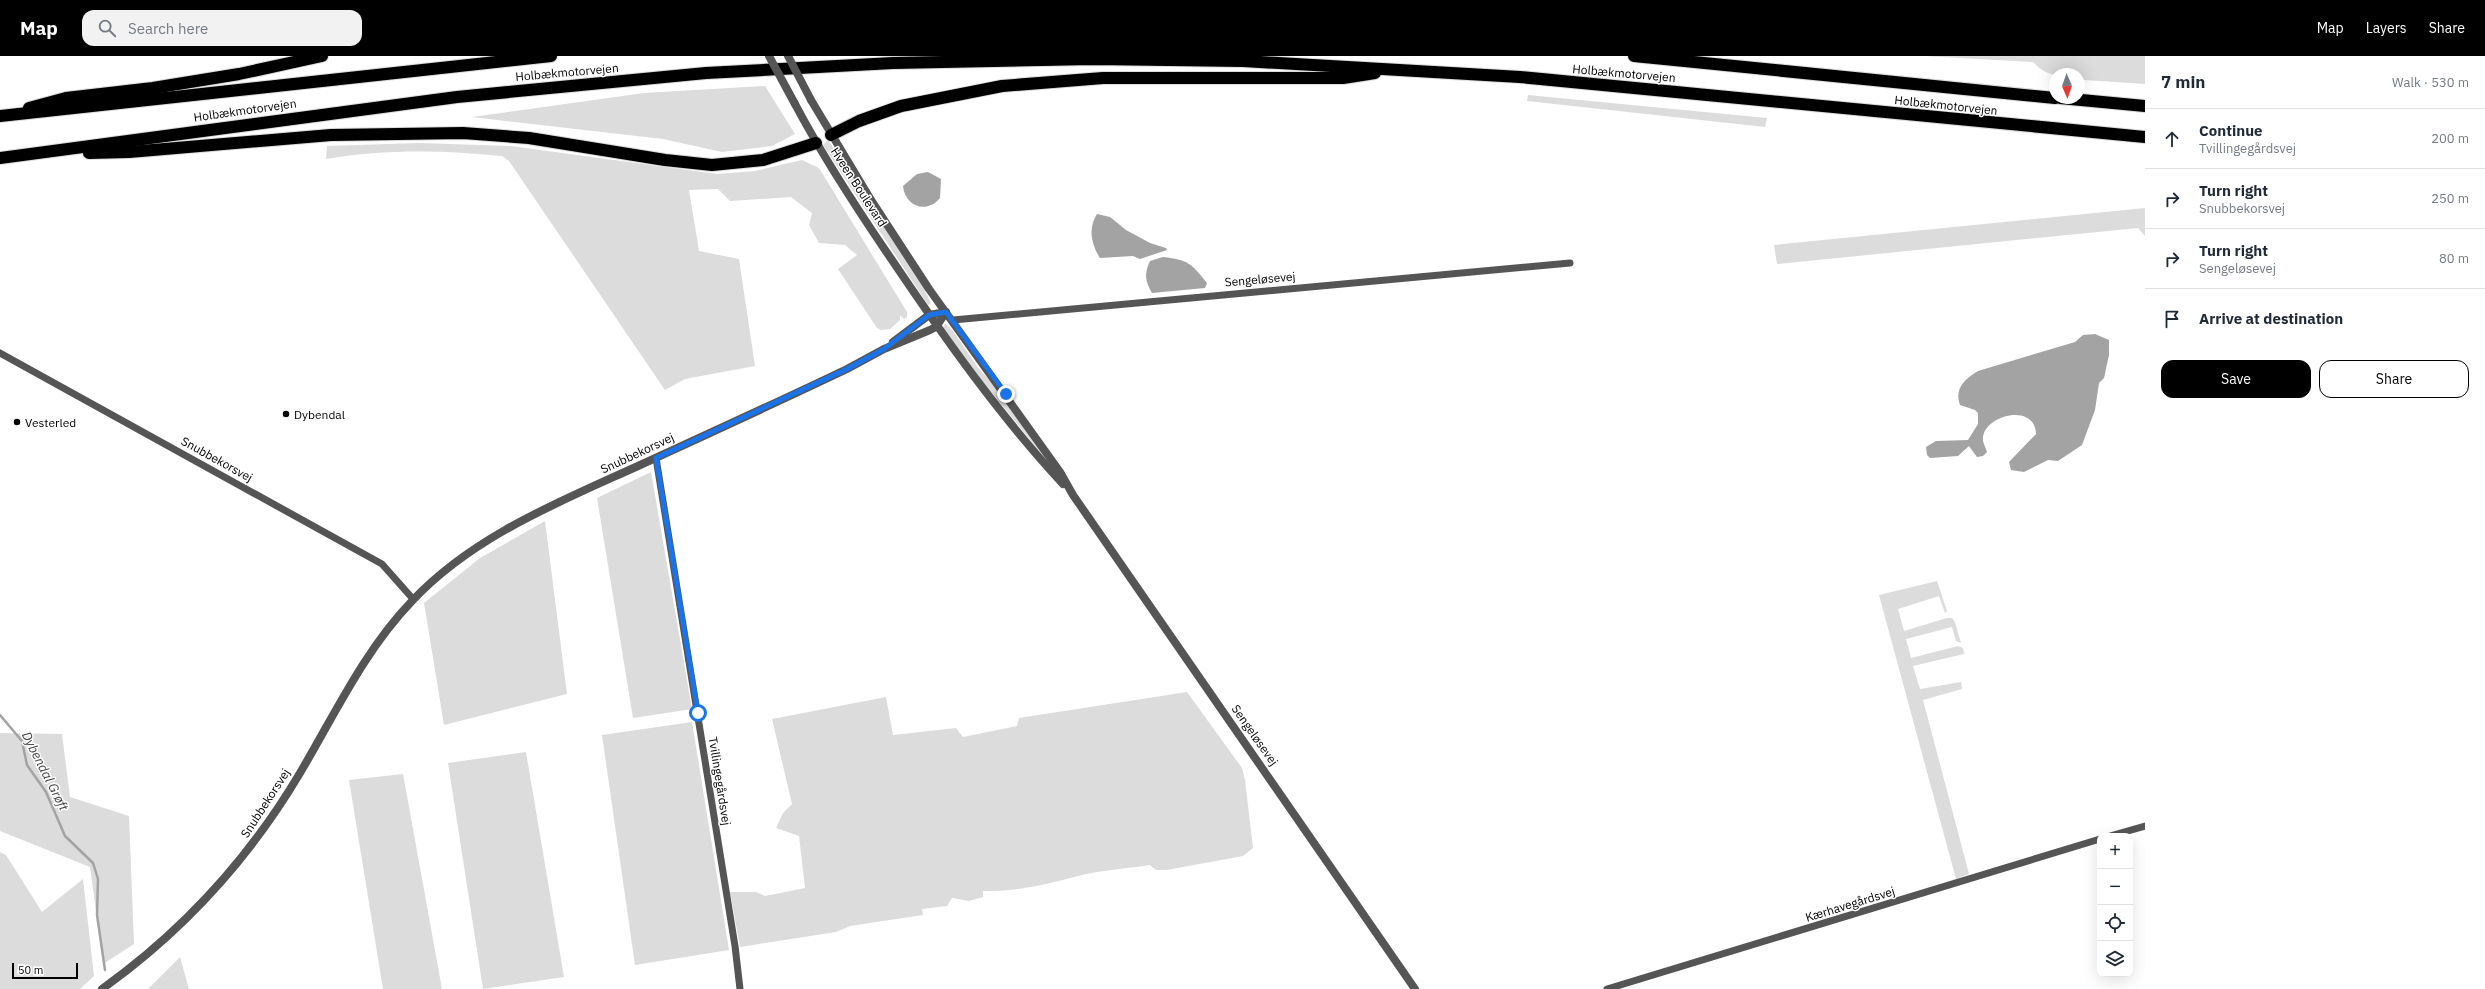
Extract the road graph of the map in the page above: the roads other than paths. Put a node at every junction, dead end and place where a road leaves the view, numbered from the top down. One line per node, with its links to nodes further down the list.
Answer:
1 (322, 56): 10 (highway)
2 (551, 56): 10 (highway, Holbækmotorvejen)
3 (768, 56): 13 (street, Hveen Boulevard, bridge)
4 (788, 56): 11 (street, Hveen Boulevard, bridge)
5 (1634, 56): 7 (highway, Holbækmotorvejen)
6 (1398, 69): 11 (highway); 12 (highway, Holbækmotorvejen); 14 (highway, Holbækmotorvejen)
7 (2049, 97)
8 (2085, 100): 9 (highway)
9 (2145, 106)
10 (1, 116)
11 (831, 135): 13 (street); 17 (street, Hveen Boulevard)
12 (2145, 137)
13 (816, 143): 14 (highway); 18 (street, Hveen Boulevard)
14 (36, 154): 15 (highway, Holbækmotorvejen)
15 (0, 158)
16 (1570, 263): 19 (street, Sengeløsevej)
17 (946, 312): 18 (street, Snubbekorsvej); 19 (street, Sengeløsevej); 20 (street)
18 (929, 315): 20 (street, Hveen Boulevard); 21 (street, Snubbekorsvej)
19 (953, 320): 24 (street, Sengeløsevej)
20 (936, 326): 21 (street, Snubbekorsvej); 24 (street, Sengeløsevej)
21 (884, 349): 23 (street, Snubbekorsvej)
22 (0, 353): 25 (street, Snubbekorsvej)
23 (656, 458): 25 (street, Snubbekorsvej); 30 (street, Tvillingegårdsvej)
24 (1073, 495): 31 (street, Sengeløsevej)
25 (413, 599): 29 (street, Snubbekorsvej)
26 (2145, 826): 27 (street)
27 (2120, 833)
28 (2097, 840): 32 (street, Kærhavegårdsvej)
29 (102, 989)
30 (740, 989)
31 (1415, 989)
32 (1607, 989)

